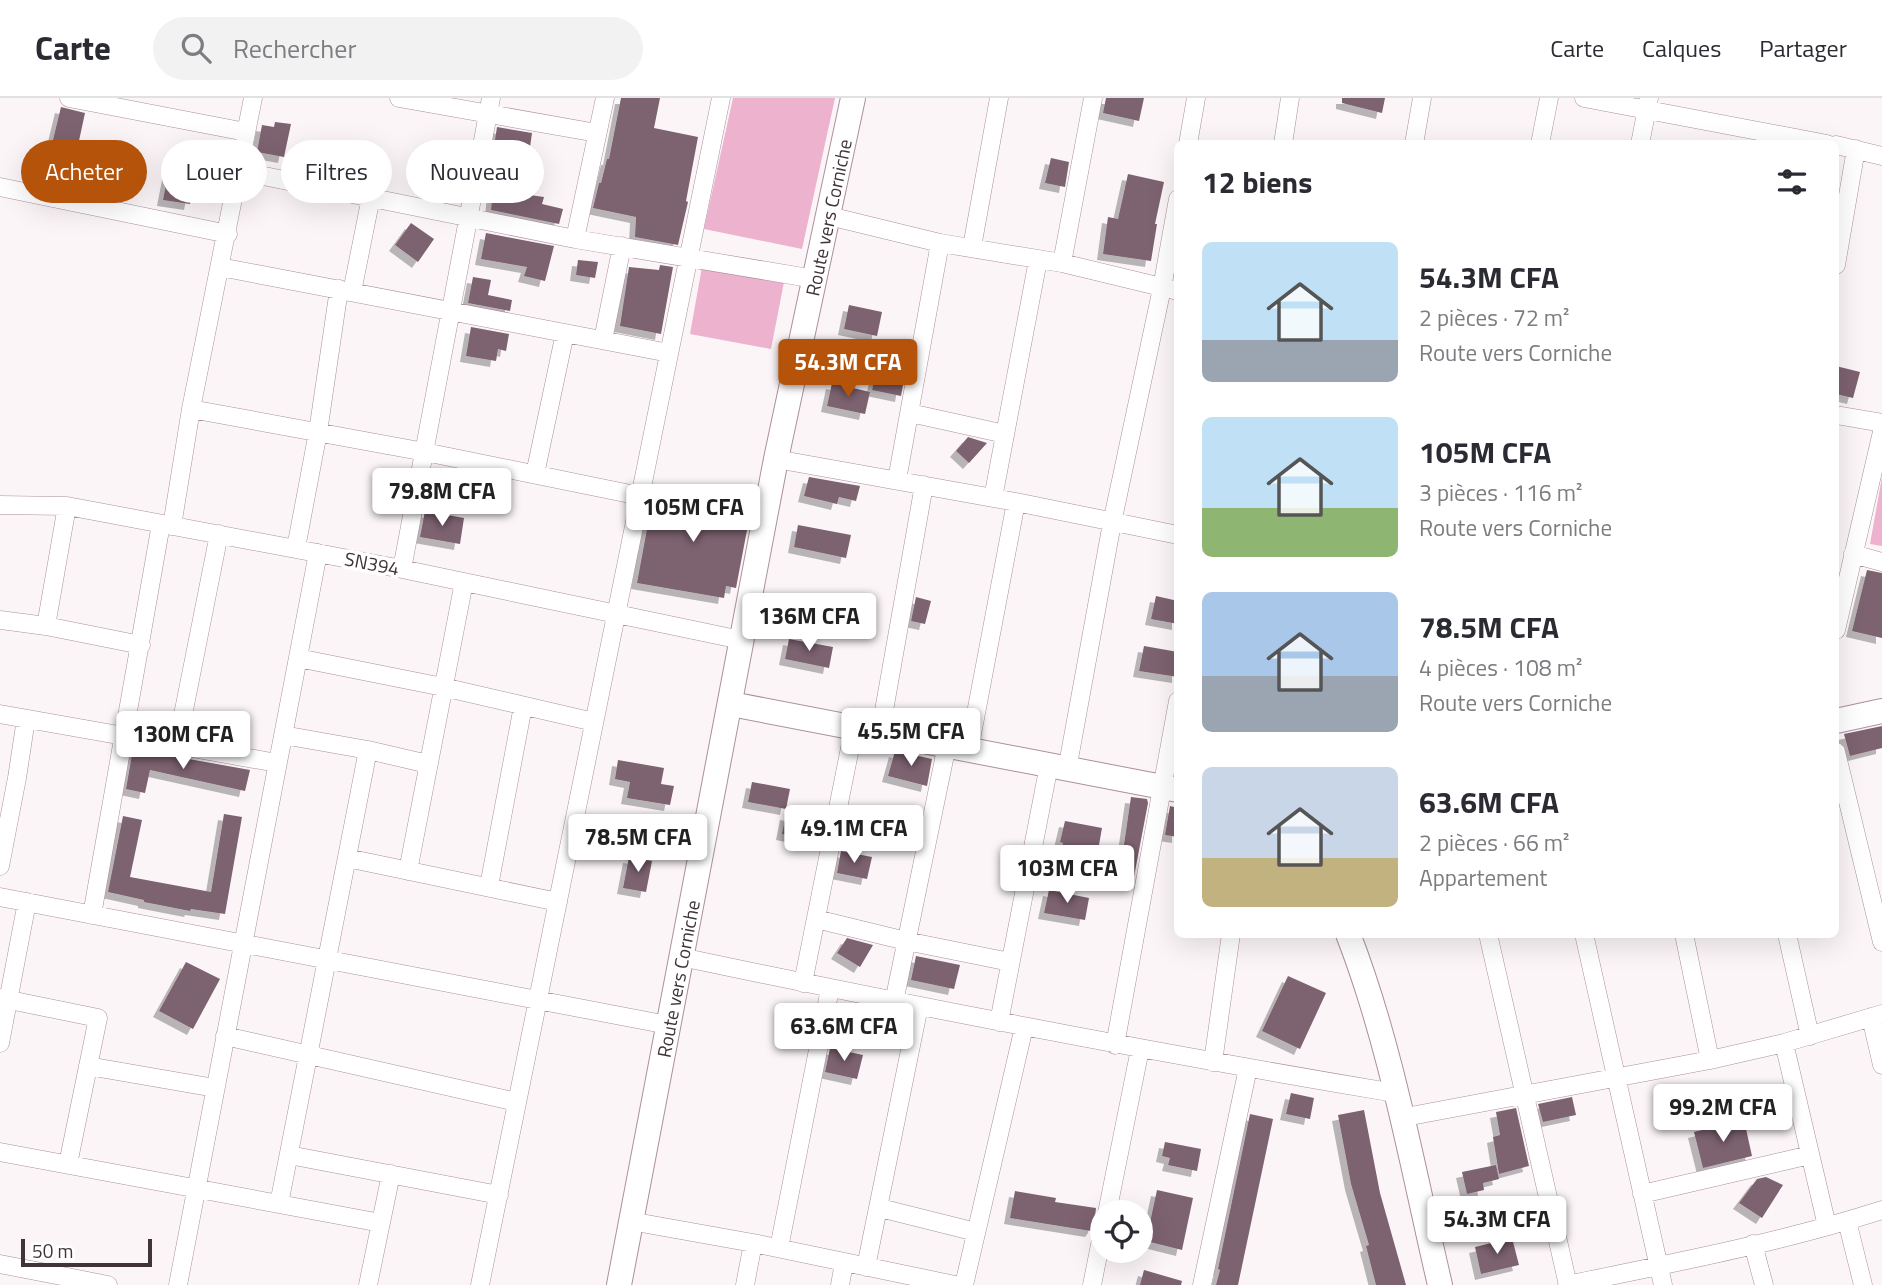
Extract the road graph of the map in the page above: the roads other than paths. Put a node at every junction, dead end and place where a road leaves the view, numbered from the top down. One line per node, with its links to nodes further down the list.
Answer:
1 (69, 98): 14 (street)
2 (253, 98): 17 (street)
3 (399, 98): 16 (street)
4 (605, 98): 18 (street)
5 (853, 98): 33 (main road, Route vers Corniche)
6 (999, 98): 40 (street)
7 (1093, 98): 44 (street)
8 (1196, 98): 20 (street)
9 (1290, 98): 21 (street)
10 (1422, 98): 22 (street)
11 (1549, 98): 23 (street)
12 (1584, 98): 15 (street)
13 (715, 99): 42 (street)
14 (141, 104): 17 (street)
15 (1648, 104): 24 (street); 25 (street)
16 (490, 106): 18 (street); 34 (street)
17 (246, 132): 19 (street)
18 (597, 134): 36 (street)
19 (245, 140)
20 (1189, 140)
21 (1284, 140)
22 (1415, 140)
23 (1541, 140)
24 (1641, 140)
25 (1809, 140)
26 (1839, 146): 27 (street)
27 (1856, 149): 28 (street); 41 (street)
28 (1882, 156)
29 (0, 187): 35 (street)
30 (392, 201): 34 (street)
31 (233, 203): 35 (street)
32 (369, 203): 48 (street)
33 (829, 215): 37 (street); 46 (main road, Route vers Corniche)
34 (469, 217): 36 (street); 49 (street)
35 (228, 234): 45 (street)
36 (575, 239): 39 (street)
37 (940, 243): 40 (street); 54 (street)
38 (1174, 244): 47 (street)
39 (622, 246): 42 (street); 51 (street)
40 (972, 247): 43 (street)
41 (1839, 248)
42 (688, 258): 46 (street); 52 (street)
43 (1038, 260): 44 (street); 59 (street)
44 (1062, 263): 47 (street)
45 (220, 267): 48 (street); 53 (street)
46 (815, 279): 61 (main road, Route vers Corniche)
47 (1170, 290): 70 (street)
48 (345, 291): 49 (street); 57 (street)
49 (451, 311): 50 (street); 60 (street)
50 (565, 332): 51 (street); 62 (street)
51 (603, 340): 52 (street)
52 (669, 353): 65 (street)
53 (191, 409): 57 (street); 71 (street)
54 (911, 413): 59 (street); 63 (street)
55 (1839, 416): 56 (street)
56 (1882, 423)
57 (318, 432): 60 (street); 74 (street)
58 (1882, 432): 76 (street)
59 (1005, 434): 66 (street)
60 (425, 452): 62 (street); 78 (street)
61 (776, 459): 63 (street); 84 (main road, Route vers Corniche)
62 (535, 474): 65 (street)
63 (897, 480): 64 (street)
64 (924, 485): 66 (street); 96 (street)
65 (640, 496): 80 (street)
66 (993, 498): 67 (street)
67 (1016, 502): 70 (street); 101 (street)
68 (0, 505): 69 (street, SN394)
69 (67, 506): 71 (street, SN394); 83 (street)
70 (1112, 523): 73 (street); 106 (street)
71 (167, 525): 72 (street, SN394); 85 (street)
72 (219, 534): 74 (street, SN394); 100 (street)
73 (1174, 535)
74 (296, 548): 75 (street, SN394)
75 (318, 552): 78 (street, SN394); 86 (street)
76 (1853, 554): 77 (street); 81 (street)
77 (1882, 562)
78 (402, 569): 79 (street, SN394)
79 (464, 582): 80 (street, SN394); 87 (street)
80 (616, 613): 84 (street, SN394); 94 (street)
81 (1839, 617)
82 (0, 622): 83 (street)
83 (46, 626): 85 (street)
84 (741, 640): 88 (main road, Route vers Corniche)
85 (141, 645): 98 (street)
86 (298, 658): 87 (street); 97 (street)
87 (443, 687): 89 (street); 104 (street)
88 (731, 704): 95 (main road); 127 (main road, Route vers Corniche)
89 (523, 706): 94 (street); 112 (street)
90 (1882, 711): 93 (main road)
91 (0, 714): 92 (street)
92 (26, 719): 98 (street); 107 (street)
93 (1839, 720)
94 (594, 722): 115 (street)
95 (854, 728): 96 (main road); 117 (street)
96 (880, 733): 101 (main road)
97 (283, 735): 102 (street); 103 (street)
98 (124, 736): 100 (street); 116 (street)
99 (1174, 740): 108 (street)
100 (177, 745): 103 (street)
101 (958, 748): 106 (main road); 124 (street)
102 (368, 750): 104 (street); 109 (street)
103 (277, 763): 126 (street)
104 (428, 764): 111 (street)
105 (1839, 764): 125 (street)
106 (1058, 767): 108 (main road); 129 (street)
107 (9, 776): 110 (street)
108 (1169, 788): 144 (street)
109 (347, 858): 111 (street); 128 (street)
110 (0, 866)
111 (408, 871): 112 (street)
112 (489, 886): 115 (street)
113 (0, 897): 114 (street)
114 (27, 902): 116 (street); 132 (street)
115 (558, 902): 133 (street)
116 (92, 915): 126 (street)
117 (816, 919): 124 (street); 130 (street)
118 (1230, 938): 148 (street)
119 (1349, 938): 154 (main road)
120 (1489, 938): 155 (street)
121 (1585, 938): 152 (street)
122 (1685, 938): 147 (street)
123 (1788, 938): 141 (street)
124 (906, 941): 129 (street); 134 (street)
125 (1882, 942)
126 (243, 944): 128 (street); 140 (street)
127 (681, 957): 130 (street); 138 (main road, Route vers Corniche)
128 (327, 960): 133 (street); 146 (street)
129 (1010, 962): 137 (street)
130 (803, 983): 131 (street)
131 (830, 989): 134 (street); 177 (street)
132 (4, 999): 142 (street); 150 (street)
133 (538, 1000): 138 (street); 156 (street)
134 (894, 1002): 135 (street)
135 (919, 1006): 137 (street); 168 (street)
136 (1877, 1016): 141 (street); 149 (street)
137 (999, 1022): 139 (street)
138 (668, 1025): 170 (main road, Route vers Corniche)
139 (1024, 1027): 144 (street); 174 (street)
140 (225, 1036): 146 (street); 153 (street)
141 (1810, 1036): 143 (street)
142 (0, 1043)
143 (1784, 1043): 147 (street); 160 (street)
144 (1115, 1045): 145 (street)
145 (1140, 1049): 148 (street); 166 (street)
146 (308, 1055): 156 (street); 159 (street)
147 (1710, 1060): 152 (street)
148 (1213, 1062): 151 (street)
149 (1882, 1065)
150 (88, 1066): 153 (street); 161 (street)
151 (1248, 1069): 154 (street); 193 (street)
152 (1616, 1077): 155 (street); 164 (street)
153 (215, 1087): 163 (street)
154 (1395, 1093): 157 (main road)
155 (1525, 1096): 157 (street); 195 (street)
156 (517, 1102): 165 (street)
157 (1401, 1118): 194 (main road)
158 (0, 1152): 161 (street)
159 (289, 1155): 162 (street); 167 (street)
160 (1811, 1155): 164 (street); 173 (street)
161 (68, 1164): 163 (street)
162 (391, 1174): 165 (street); 172 (street)
163 (196, 1189): 167 (street); 184 (street)
164 (1642, 1194): 180 (street)
165 (499, 1195): 186 (street)
166 (1110, 1200)
167 (279, 1204): 172 (street)
168 (880, 1208): 174 (street); 181 (street)
169 (1882, 1210): 171 (street)
170 (630, 1221): 175 (street); 187 (main road, Route vers Corniche)
171 (1847, 1221): 173 (street); 198 (street)
172 (381, 1223): 185 (street)
173 (1827, 1226): 176 (street)
174 (976, 1232): 191 (street)
175 (753, 1243): 177 (street); 188 (street)
176 (1753, 1244): 180 (street); 197 (street)
177 (779, 1248): 178 (street)
178 (844, 1263): 181 (street); 189 (street)
179 (1096, 1263): 192 (street)
180 (1659, 1266): 195 (street); 196 (street)
181 (866, 1268): 190 (street)
182 (9, 1272): 183 (street)
183 (108, 1285)
184 (178, 1285)
185 (368, 1285)
186 (480, 1285)
187 (619, 1285)
188 (745, 1285)
189 (840, 1285)
190 (955, 1285)
191 (964, 1285)
192 (1092, 1285)
193 (1202, 1285)
194 (1440, 1285)
195 (1568, 1285)
196 (1663, 1285)
197 (1764, 1285)
198 (1863, 1285)

